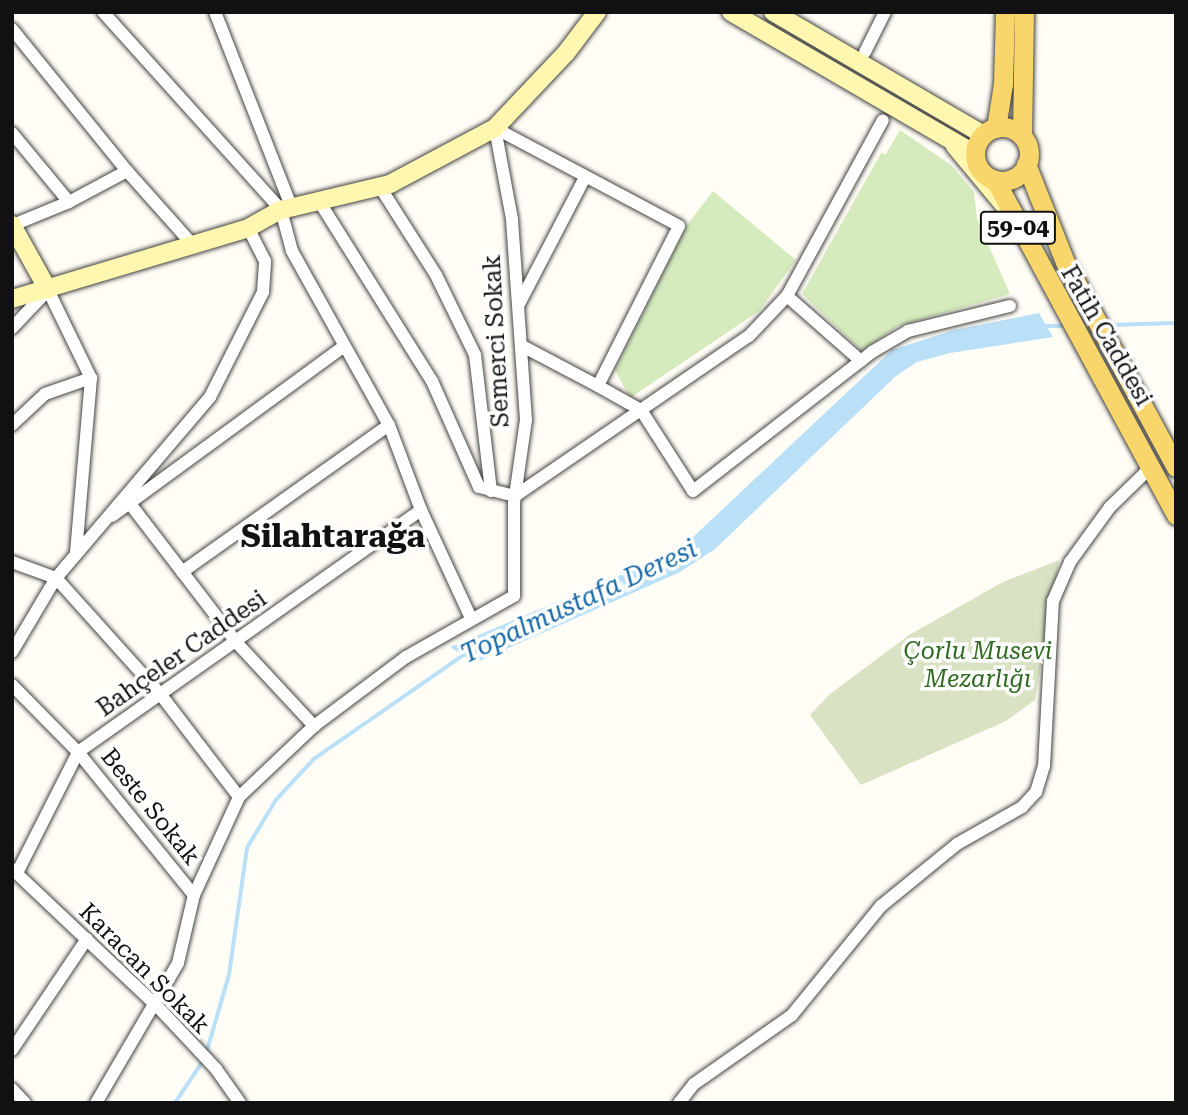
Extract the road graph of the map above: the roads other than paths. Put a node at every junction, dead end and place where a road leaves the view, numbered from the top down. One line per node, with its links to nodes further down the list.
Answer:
1 (103, 12): 25 (street)
2 (215, 12): 25 (street)
3 (597, 12): 12 (main road)
4 (731, 12): 16 (main road)
5 (772, 12): 13 (main road)
6 (885, 12): 10 (street)
7 (1005, 12): 13 (main road)
8 (1024, 12): 15 (main road)
9 (12, 29): 19 (street)
10 (865, 52)
11 (883, 120): 31 (street)
12 (495, 128): 20 (street); 22 (main road); 33 (street, Semerci Sokak)
13 (989, 131): 15 (main road); 17 (main road)
14 (12, 133): 24 (street)
15 (1022, 136): 18 (main road)
16 (948, 138): 17 (main road); 26 (main road)
17 (975, 154): 21 (main road)
18 (1026, 164): 21 (main road); 44 (main road, Fatih Caddesi / 59-04)
19 (127, 171): 24 (street); 29 (street)
20 (585, 177): 33 (street); 40 (street)
21 (995, 180): 26 (main road, Fatih Caddesi / 59-04)
22 (380, 187): 23 (main road); 47 (street)
23 (319, 201): 25 (main road); 47 (street)
24 (69, 202): 27 (street)
25 (287, 209): 28 (main road); 37 (street)
26 (1008, 210): 45 (main road, Fatih Caddesi / 59-04)
27 (12, 225): 30 (main road)
28 (248, 228): 29 (main road); 52 (street)
29 (193, 245): 30 (main road)
30 (47, 290): 32 (main road); 35 (street); 39 (street)
31 (787, 296): 38 (street); 41 (street)
32 (12, 299)
33 (519, 304): 36 (street, Semerci Sokak)
34 (1010, 306): 38 (street)
35 (12, 328)
36 (522, 346): 40 (street); 48 (street, Semerci Sokak)
37 (343, 347): 43 (street); 49 (street)
38 (860, 361): 41 (street)
39 (91, 378): 42 (street); 53 (street)
40 (598, 386): 41 (street)
41 (641, 410): 48 (street)
42 (12, 425)
43 (389, 425): 50 (street); 55 (street)
44 (1167, 434): 46 (main road, Fatih Caddesi)
45 (1151, 467): 51 (main road, Fatih Caddesi); 74 (street)
46 (1176, 467)
47 (491, 491): 48 (street)
48 (515, 496): 57 (street, Semerci Sokak)
49 (131, 505): 52 (street); 55 (street)
50 (421, 510): 57 (street); 58 (street, Bahçeler Caddesi)
51 (1176, 515)
52 (104, 520): 53 (street)
53 (76, 554): 56 (street)
54 (12, 562): 56 (street)
55 (182, 572): 58 (street)
56 (56, 578): 59 (street); 61 (street)
57 (471, 618): 62 (street)
58 (236, 642): 61 (street, Bahçeler Caddesi); 62 (street)
59 (12, 652)
60 (12, 685): 63 (street, Beste Sokak)
61 (161, 695): 63 (street, Bahçeler Caddesi); 64 (street)
62 (314, 726): 64 (street)
63 (78, 752): 65 (street, Bahçeler Caddesi); 66 (street, Beste Sokak)
64 (239, 797): 66 (street)
65 (14, 871): 67 (street, Karacan Sokak)
66 (194, 895): 68 (street)
67 (87, 939): 68 (street, Karacan Sokak); 69 (street)
68 (156, 1005): 72 (street); 73 (street, Karacan Sokak)
69 (12, 1050)
70 (12, 1089): 71 (street)
71 (25, 1103)
72 (96, 1103)
73 (240, 1103)
74 (679, 1103)

